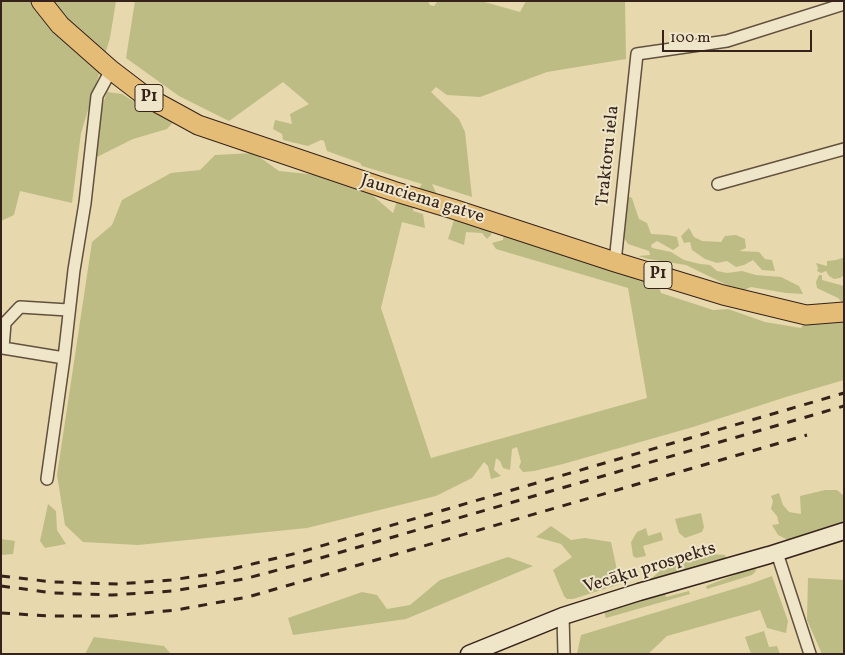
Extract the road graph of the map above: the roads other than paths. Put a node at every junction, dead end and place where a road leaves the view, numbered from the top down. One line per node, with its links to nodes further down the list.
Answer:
1 (41, 1): 3 (main road, Jaunciema gatve / P1)
2 (844, 4): 6 (street, Traktoru iela)
3 (111, 70): 6 (main road, Jaunciema gatve / P1); 7 (street)
4 (844, 149): 5 (street)
5 (718, 184)
6 (615, 262): 8 (main road, Jaunciema gatve / P1)
7 (68, 310): 9 (street); 9 (street)
8 (844, 312)
9 (64, 358): 10 (street)
10 (47, 480)
11 (844, 531): 12 (main road, Vecāķu prospekts)
12 (777, 553): 13 (main road, Vecāķu prospekts); 16 (street)
13 (563, 616): 14 (main road, Vecāķu prospekts); 15 (street)
14 (470, 654)
15 (564, 654)
16 (810, 654)

